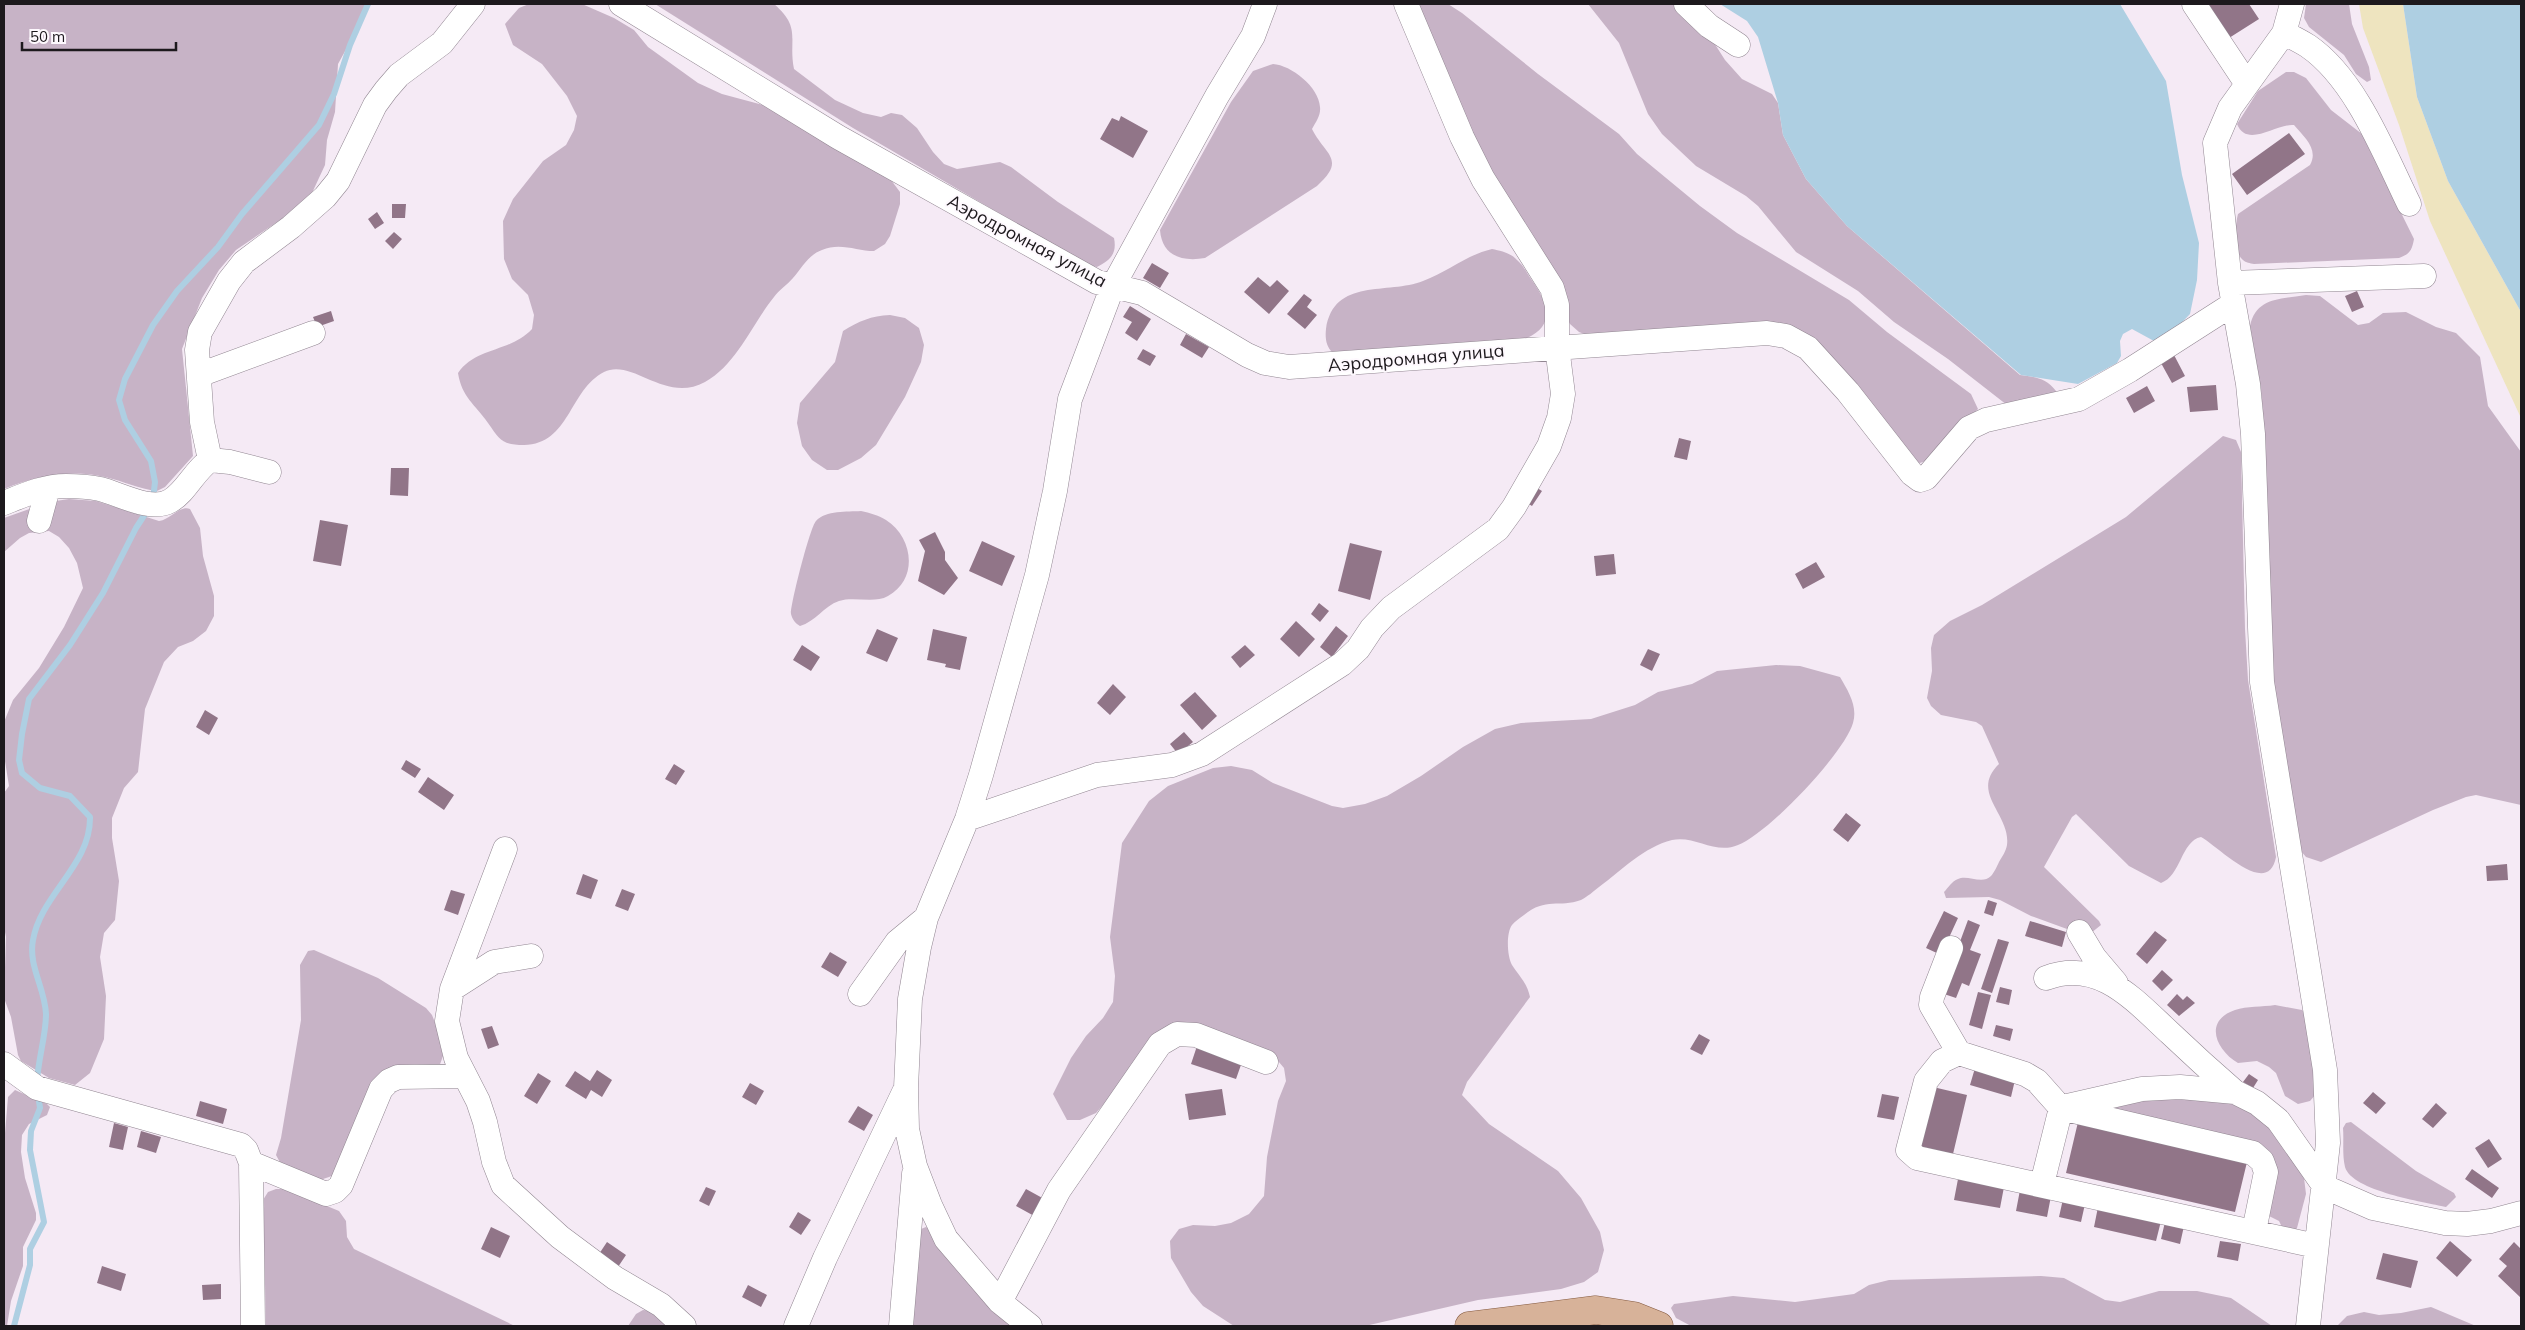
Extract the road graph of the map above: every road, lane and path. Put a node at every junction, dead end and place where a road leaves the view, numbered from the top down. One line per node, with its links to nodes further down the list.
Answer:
1 (473, 4): 17 (street)
2 (621, 4): 13 (street, Аэродромная улица)
3 (1265, 4): 13 (street)
4 (1406, 4): 16 (street)
5 (1686, 4): 9 (street)
6 (2194, 4): 10 (street)
7 (2292, 4): 8 (street)
8 (2284, 33): 10 (street); 11 (street)
9 (1738, 45)
10 (2247, 84): 14 (street)
11 (2409, 204)
12 (2424, 276): 14 (street)
13 (1112, 288): 16 (street, Аэродромная улица); 23 (street)
14 (2232, 294): 16 (street, Аэродромная улица); 43 (street)
15 (313, 333): 17 (street)
16 (1557, 347): 23 (street)
17 (199, 375): 18 (street)
18 (210, 460): 19 (street); 20 (street)
19 (269, 472)
20 (48, 488): 21 (street); 22 (street)
21 (4, 503)
22 (39, 521)
23 (967, 819): 25 (street)
24 (505, 849): 31 (street)
25 (926, 918): 32 (street); 37 (street)
26 (2078, 932): 30 (street)
27 (1950, 948): 33 (street)
28 (531, 956): 31 (street)
29 (2046, 978): 30 (street)
30 (2121, 988): 38 (street)
31 (452, 989): 36 (street)
32 (860, 994)
33 (1959, 1053): 39 (street); 42 (street)
34 (1266, 1062): 47 (street)
35 (4, 1064): 40 (street)
36 (465, 1076): 40 (street); 49 (street)
37 (906, 1088): 41 (street); 50 (street)
38 (2235, 1092): 39 (street); 43 (street)
39 (2061, 1108): 42 (street); 45 (street)
40 (251, 1163): 48 (street)
41 (915, 1166): 47 (street); 51 (street)
42 (2042, 1184): 45 (street)
43 (2325, 1187): 44 (street); 46 (street)
44 (2521, 1213)
45 (2254, 1232): 46 (street)
46 (2316, 1246): 55 (street)
47 (1000, 1302): 52 (street)
48 (253, 1326)
49 (684, 1326)
50 (796, 1326)
51 (901, 1326)
52 (1030, 1326)
53 (1469, 1326): 54 (main road)
54 (1659, 1326)
55 (2308, 1326)

